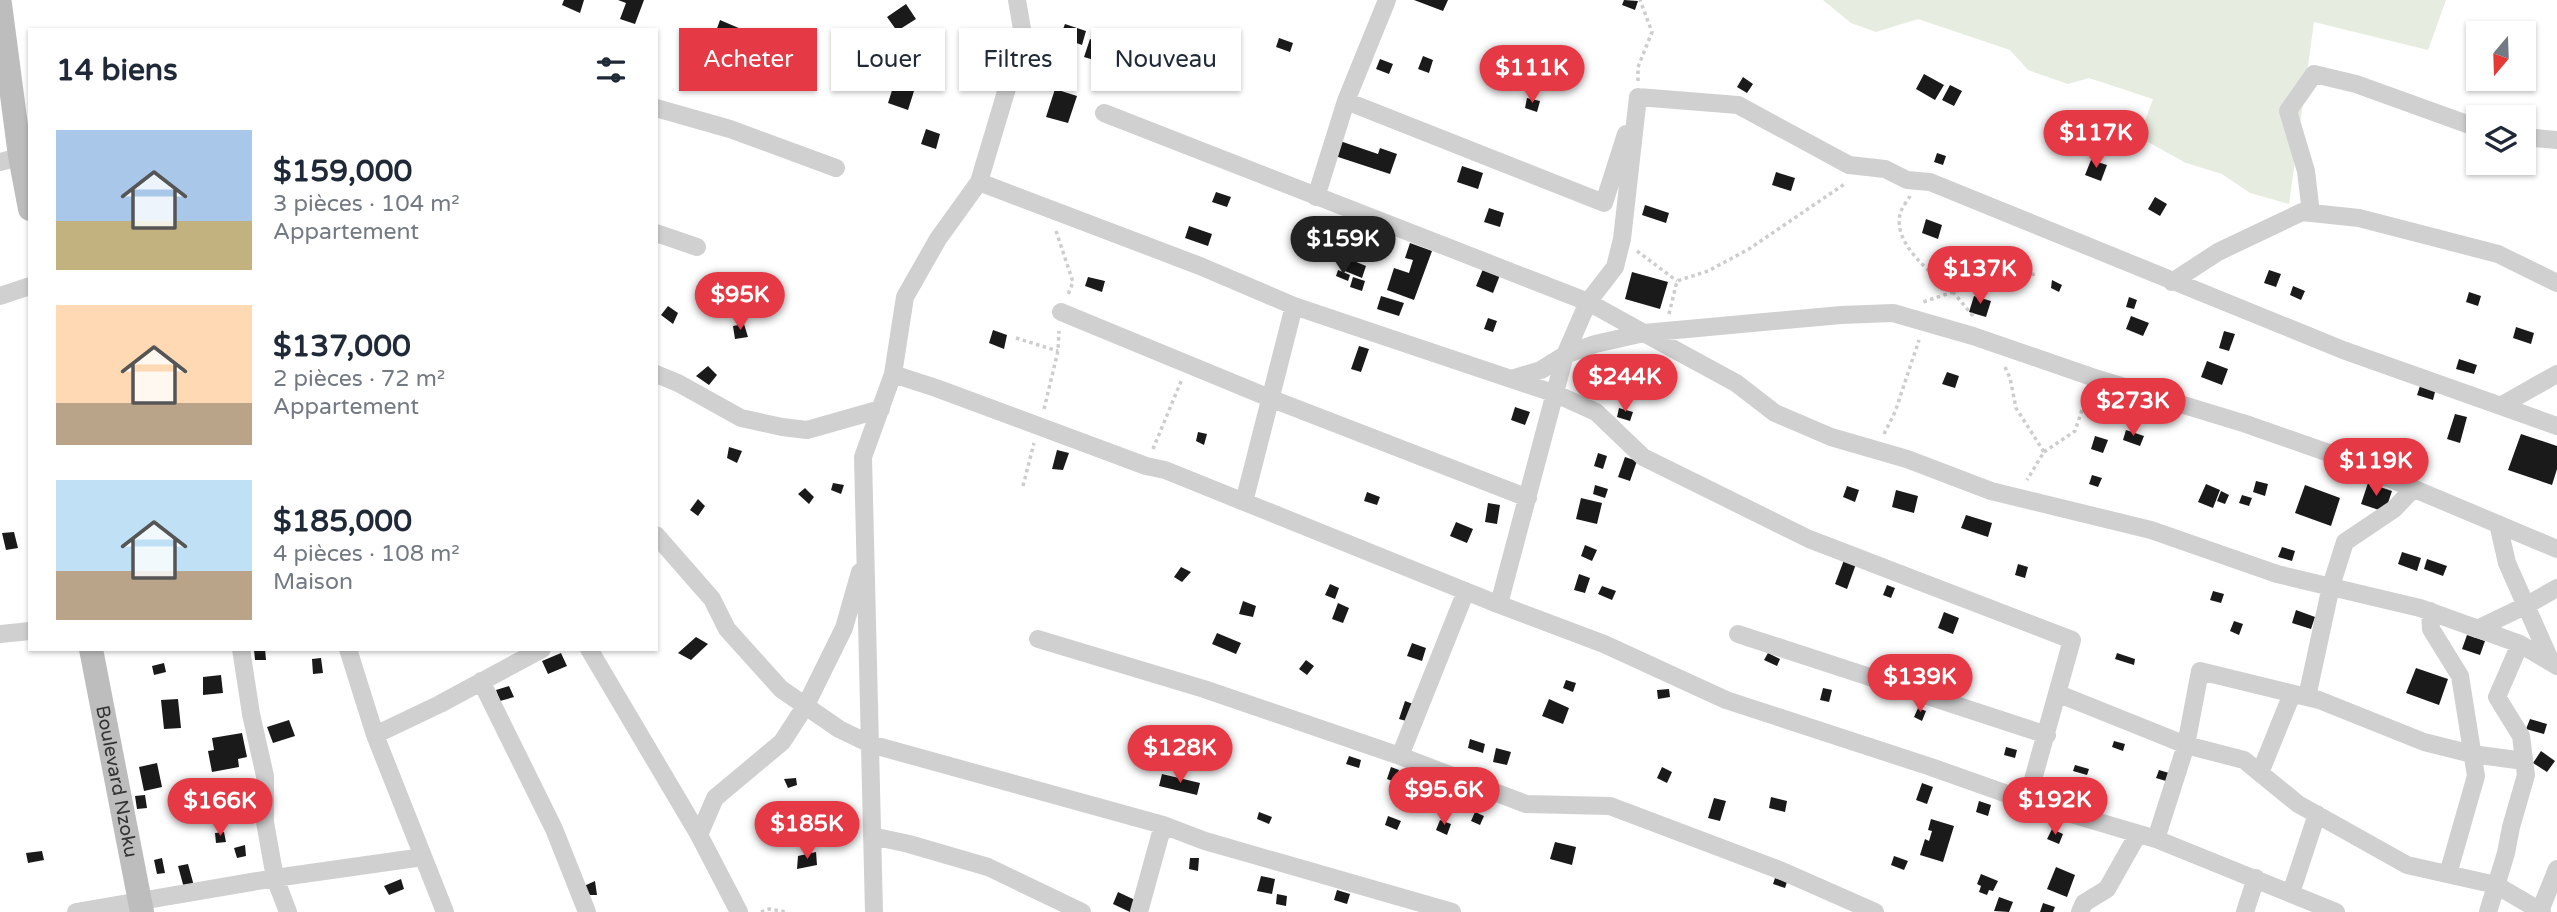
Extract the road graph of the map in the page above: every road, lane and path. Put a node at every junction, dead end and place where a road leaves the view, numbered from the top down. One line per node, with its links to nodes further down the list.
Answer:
1 (1017, 0): 16 (street)
2 (1387, 0): 6 (street)
3 (1640, 0): 5 (path)
4 (1, 20): 12 (street)
5 (1638, 97): 6 (street); 13 (street); 22 (street)
6 (1346, 102): 17 (street)
7 (658, 109): 14 (street)
8 (1104, 113): 17 (street)
9 (2466, 124): 20 (street)
10 (2536, 138): 11 (street)
11 (2557, 140)
12 (17, 157): 18 (street)
13 (1867, 167): 15 (street); 25 (path)
14 (836, 168)
15 (1917, 181): 26 (street); 29 (path)
16 (979, 182): 19 (street); 42 (street)
17 (1316, 197): 31 (street)
18 (28, 201)
19 (1045, 207): 32 (street); 33 (path)
20 (2311, 213): 26 (street); 27 (street)
21 (658, 234): 23 (street)
22 (1622, 239): 25 (path); 31 (street)
23 (697, 247)
24 (2038, 274): 29 (path)
25 (1677, 281): 35 (path)
26 (2172, 282): 49 (street)
27 (2557, 284)
28 (28, 287): 30 (street)
29 (1952, 292): 38 (path)
30 (0, 296)
31 (1588, 302): 36 (street); 40 (street)
32 (1294, 306): 46 (street); 48 (street)
33 (1061, 312): 39 (path); 41 (street)
34 (1924, 321): 35 (street); 38 (street); 53 (path)
35 (1664, 332): 36 (street)
36 (1644, 333): 40 (street); 53 (street)
37 (1016, 338): 39 (path)
38 (1995, 343): 45 (street); 54 (path)
39 (1058, 351): 51 (path)
40 (1565, 355): 46 (street); 47 (street)
41 (1188, 364): 48 (street); 55 (path)
42 (893, 374): 50 (street); 51 (street)
43 (2557, 374): 49 (street)
44 (658, 375): 50 (street)
45 (2092, 377): 54 (path); 57 (street)
46 (1511, 379): 47 (street)
47 (1556, 394): 59 (street); 84 (street)
48 (1272, 399): 59 (street); 60 (street)
49 (2502, 405): 52 (street)
50 (881, 409): 64 (street)
51 (1039, 426): 55 (street); 56 (path)
52 (2557, 426)
53 (1876, 450): 58 (street)
54 (2044, 452): 58 (path)
55 (1146, 466): 60 (street)
56 (1023, 486)
57 (2413, 489): 61 (street); 65 (street)
58 (2017, 497): 65 (street)
59 (1528, 498): 68 (street)
60 (1244, 502): 67 (street)
61 (2498, 524): 63 (street); 69 (street)
62 (658, 537): 86 (street)
63 (2557, 549)
64 (865, 552): 86 (street); 89 (street)
65 (2331, 586): 70 (street); 85 (street)
66 (2557, 588): 69 (street)
67 (1466, 591): 68 (street); 92 (street)
68 (1499, 604): 95 (street)
69 (2528, 605): 71 (street); 82 (street)
70 (2430, 611): 71 (street); 91 (street)
71 (2477, 629): 76 (street)
72 (28, 631): 73 (street)
73 (0, 634)
74 (1738, 634): 88 (street)
75 (1038, 639): 92 (street)
76 (2520, 644): 82 (street); 93 (street)
77 (91, 651): 109 (street, Boulevard Nzoku)
78 (242, 651): 105 (street)
79 (349, 651): 87 (street)
80 (538, 651): 83 (street)
81 (590, 651): 99 (street)
82 (2554, 664)
83 (481, 681): 87 (street); 114 (street)
84 (2059, 694): 88 (street); 90 (street)
85 (2299, 696): 90 (street); 91 (street); 94 (street)
86 (806, 705): 89 (street); 99 (street)
87 (375, 735): 102 (street)
88 (2047, 735): 95 (street)
89 (870, 744): 97 (street); 100 (street)
90 (2186, 745): 94 (street); 101 (street)
91 (2472, 754): 93 (street); 104 (street)
92 (1401, 755): 122 (street)
93 (2524, 761): 107 (street)
94 (2260, 772): 96 (street)
95 (2027, 801): 98 (street)
96 (2317, 814): 104 (street); 108 (street)
97 (1163, 825): 120 (street); 121 (street)
98 (2138, 834): 101 (street); 123 (street)
99 (699, 835): 115 (street)
100 (872, 836): 118 (street); 119 (street)
101 (2156, 839): 106 (street)
102 (423, 857): 105 (street); 113 (street)
103 (2557, 869): 110 (street)
104 (2448, 874): 107 (street)
105 (275, 878): 109 (street); 112 (street)
106 (2256, 878): 108 (street); 124 (street)
107 (2497, 885): 110 (street); 126 (street)
108 (2291, 893): 125 (street)
109 (141, 907): 111 (street)
110 (2541, 911)
111 (76, 912)
112 (288, 912)
113 (445, 912)
114 (587, 912)
115 (739, 912)
116 (761, 912): 117 (path)
117 (787, 912)
118 (874, 912)
119 (1082, 912)
120 (1139, 912)
121 (1452, 912)
122 (1875, 912)
123 (2080, 912)
124 (2245, 912)
125 (2336, 912)
126 (2488, 912)

